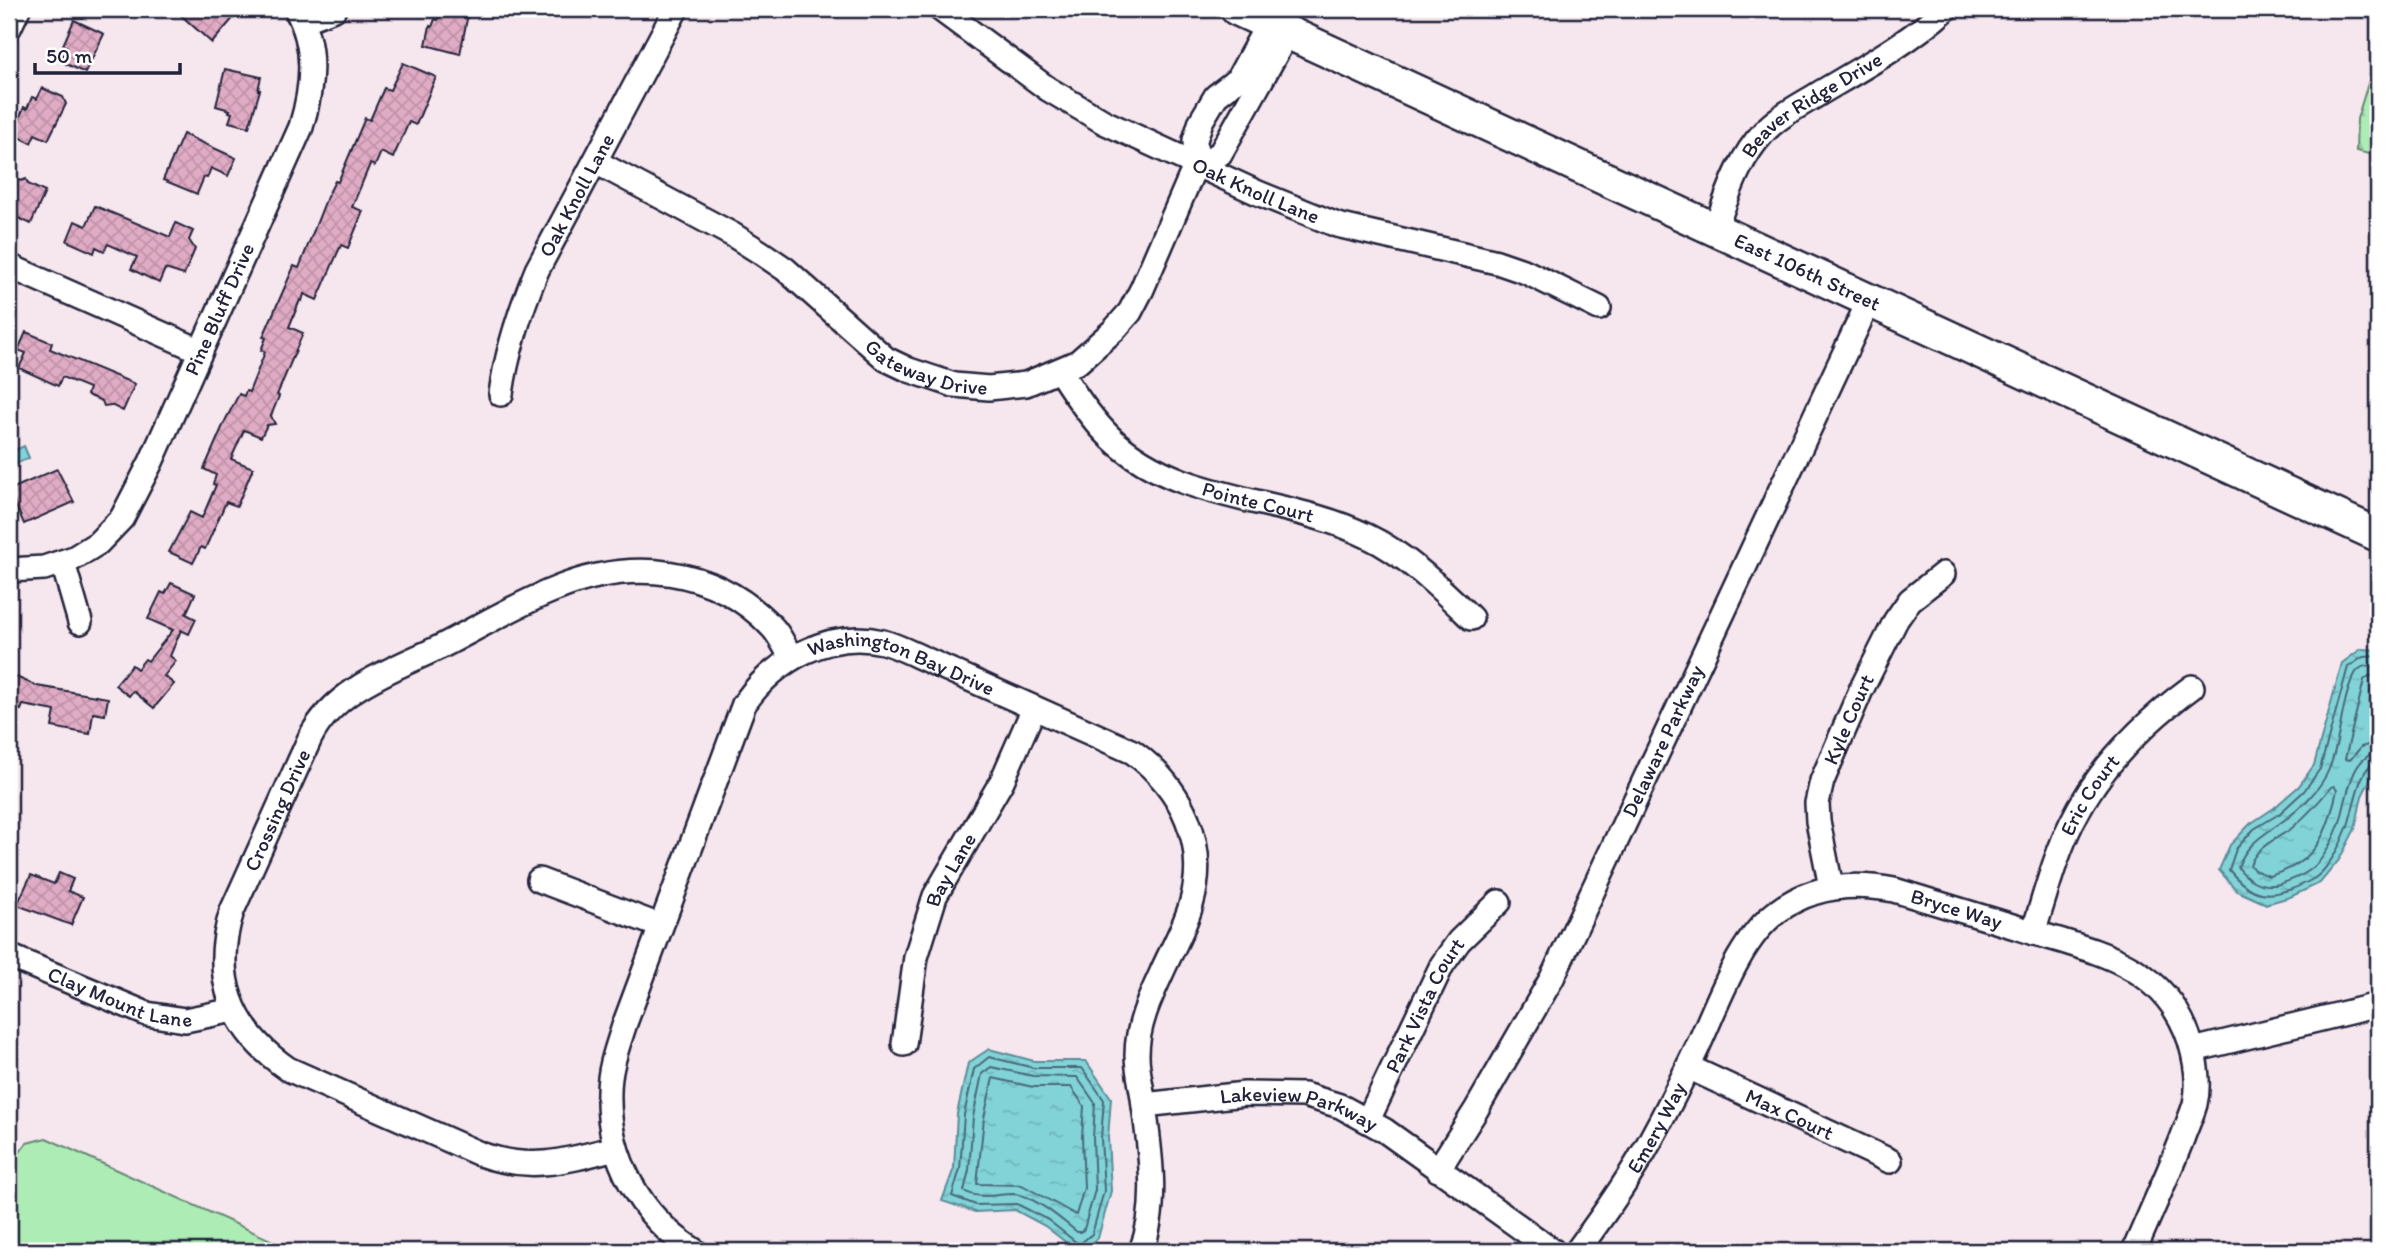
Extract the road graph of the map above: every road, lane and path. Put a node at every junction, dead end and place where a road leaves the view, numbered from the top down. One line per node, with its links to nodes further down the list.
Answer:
1 (18, 9): 9 (street)
2 (334, 9): 7 (street, Pine Bluff Drive)
3 (676, 9): 10 (street, Oak Knoll Lane)
4 (940, 9): 11 (street, Oak Knoll Lane)
5 (1237, 9): 8 (main road, East 106th Street)
6 (1946, 9): 12 (street, Beaver Ridge Drive)
7 (299, 15): 16 (street, Pine Bluff Drive)
8 (1278, 21): 11 (street); 11 (street, Gateway Drive); 12 (main road, East 106th Street)
9 (9, 28)
10 (596, 162): 17 (street, Gateway Drive); 18 (street, Oak Knoll Lane)
11 (1196, 164): 15 (street, Oak Knoll Lane); 17 (street, Gateway Drive)
12 (1715, 229): 14 (main road, East 106th Street)
13 (9, 266): 16 (street)
14 (1869, 301): 19 (main road, East 106th Street); 44 (street, Delaware Parkway)
15 (1599, 308)
16 (201, 351): 20 (street, Pine Bluff Drive)
17 (1060, 371): 23 (street, Pointe Court)
18 (501, 394)
19 (2378, 535)
20 (62, 563): 21 (street, Pine Bluff Drive); 24 (street)
21 (9, 570)
22 (1943, 574): 29 (street, Kyle Court)
23 (1471, 618)
24 (80, 622)
25 (792, 658): 27 (street, Washington Bay Drive); 31 (street, Washington Bay Drive); 36 (street, Crossing Drive)
26 (2192, 687): 32 (street, Eric Court)
27 (1034, 708): 37 (street, Bay Lane); 40 (street, Washington Bay Drive)
28 (538, 880): 31 (street)
29 (1831, 887): 32 (street, Bryce Way); 34 (street, Bryce Way)
30 (1499, 902): 41 (street, Park Vista Court)
31 (660, 926): 42 (street, Washington Bay Drive)
32 (2033, 933): 38 (street, Bryce Way)
33 (9, 956): 36 (street, Clay Mount Lane)
34 (1720, 996): 39 (street, Emery Way)
35 (2378, 1004): 38 (street)
36 (234, 1010): 42 (street, Crossing Drive)
37 (905, 1044)
38 (2193, 1050): 49 (street, Bryce Way)
39 (1688, 1067): 43 (street, Max Court); 48 (street, Emery Way)
40 (1144, 1105): 41 (street, Lakeview Parkway); 46 (street, Washington Bay Drive)
41 (1368, 1120): 44 (street, Lakeview Parkway)
42 (615, 1148): 45 (street, Washington Bay Drive)
43 (1890, 1161)
44 (1438, 1170): 47 (street, Lakeview Parkway)
45 (695, 1251)
46 (1141, 1251)
47 (1553, 1251)
48 (1577, 1251)
49 (2134, 1251)

